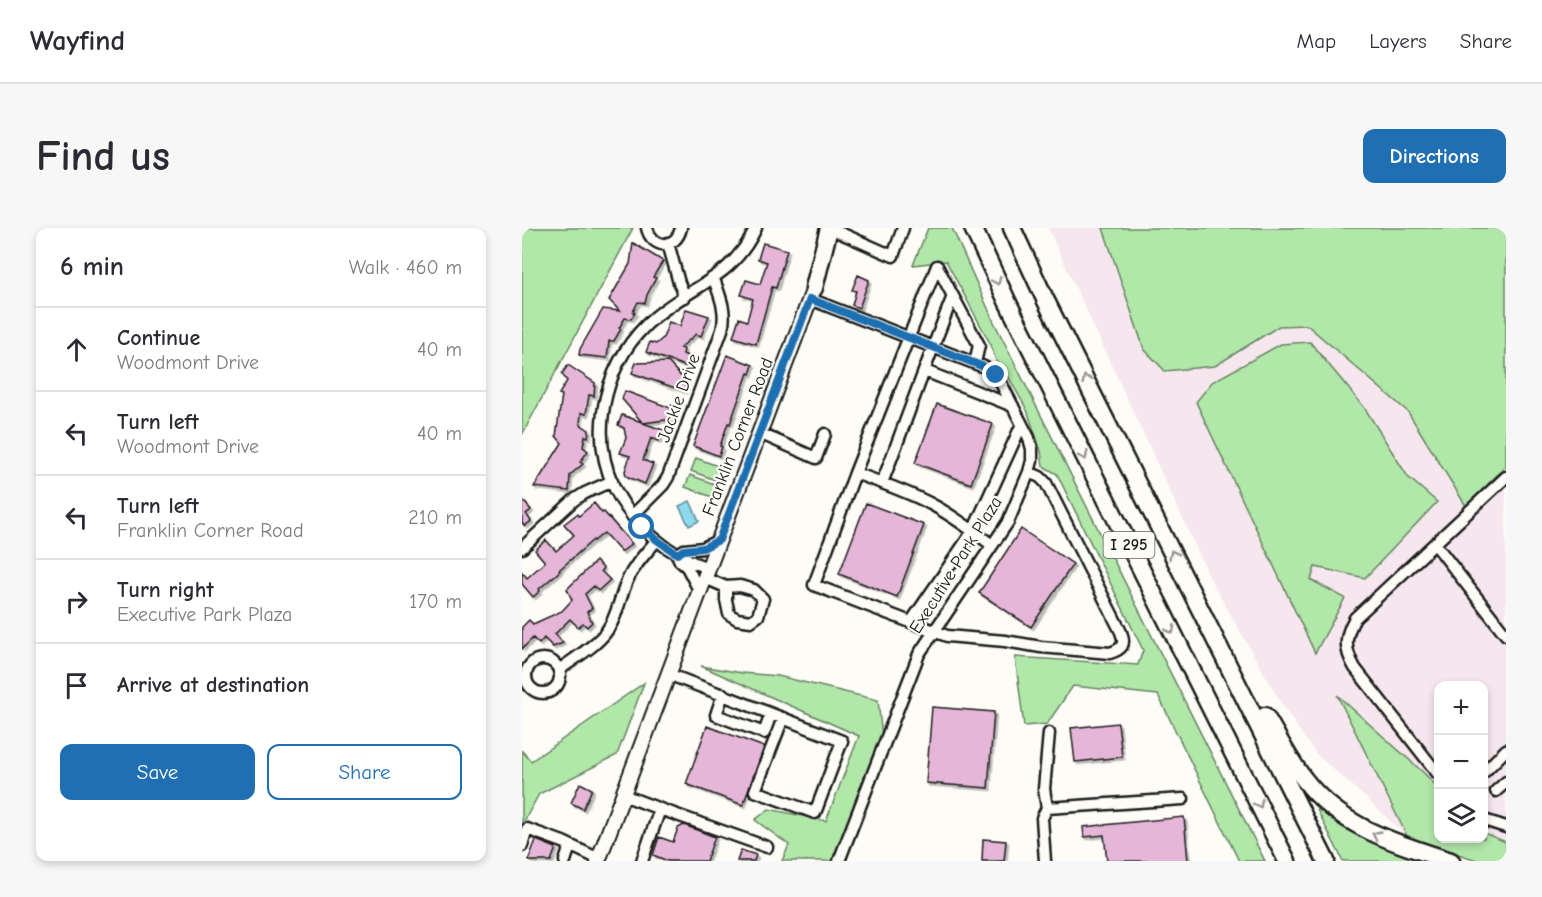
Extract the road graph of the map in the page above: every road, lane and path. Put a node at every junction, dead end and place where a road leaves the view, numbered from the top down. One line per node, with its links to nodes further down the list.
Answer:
1 (647, 228): 8 (street)
2 (681, 228): 8 (street)
3 (756, 228): 9 (street)
4 (903, 228): 7 (street)
5 (973, 228): 67 (highway, I 295, one-way to 67)
6 (1012, 228): 42 (highway, I 295, one-way to 6)
7 (834, 229): 10 (highway)
8 (668, 243): 12 (street)
9 (714, 279): 12 (street); 26 (street, Jackie Drive)
10 (812, 293): 13 (street, Executive Park Plaza); 19 (main road, Franklin Corner Road)
11 (953, 296): 13 (street); 14 (street); 15 (street)
12 (685, 297): 24 (street)
13 (908, 337): 14 (street, Executive Park Plaza); 22 (street)
14 (932, 346): 15 (street, Executive Park Plaza); 16 (street)
15 (975, 363): 17 (street, Executive Park Plaza)
16 (925, 371): 17 (street); 25 (street)
17 (1013, 406): 18 (street, Executive Park Plaza)
18 (1022, 424): 21 (street, Executive Park Plaza); 27 (street)
19 (759, 433): 20 (street); 29 (main road, Franklin Corner Road)
20 (825, 434)
21 (1029, 472): 31 (street, Executive Park Plaza); 38 (street)
22 (855, 473): 25 (street); 37 (street)
23 (1506, 477): 30 (street)
24 (612, 481): 26 (street); 32 (street)
25 (882, 483): 27 (street)
26 (632, 516): 28 (street)
27 (973, 531): 31 (street); 37 (street)
28 (657, 540): 33 (street); 40 (street)
29 (719, 540): 33 (street); 34 (main road, Franklin Corner Road)
30 (1435, 544): 39 (street); 49 (street)
31 (992, 545): 38 (street, Executive Park Plaza)
32 (522, 548)
33 (677, 554): 34 (street); 36 (street)
34 (707, 573): 35 (street); 36 (main road, Franklin Corner Road)
35 (726, 588)
36 (700, 592): 41 (main road, Franklin Corner Road)
37 (911, 622): 38 (street)
38 (935, 631): 65 (street, Executive Park Plaza)
39 (1506, 635)
40 (559, 670)
41 (668, 674): 43 (street); 52 (main road, Franklin Corner Road)
42 (1239, 687): 68 (highway, I 295); 69 (highway, one-way to 42)
43 (723, 694): 44 (street); 44 (street)
44 (771, 714): 45 (street)
45 (783, 718): 45 (street)
46 (1049, 733): 54 (street)
47 (1506, 750): 48 (street)
48 (1488, 768)
49 (1434, 769)
50 (1506, 782): 51 (street)
51 (1496, 791)
52 (623, 795): 55 (street); 62 (main road, Franklin Corner Road)
53 (1183, 799): 54 (street)
54 (1047, 808): 66 (street)
55 (660, 809): 61 (street); 64 (street)
56 (1488, 821): 57 (street)
57 (1506, 827)
58 (524, 828): 59 (street); 60 (street)
59 (522, 846)
60 (570, 846): 62 (street); 63 (street)
61 (767, 847)
62 (599, 860)
63 (565, 861)
64 (642, 861)
65 (839, 861)
66 (1045, 861)
67 (1287, 861)
68 (1326, 861)
69 (1451, 861)

